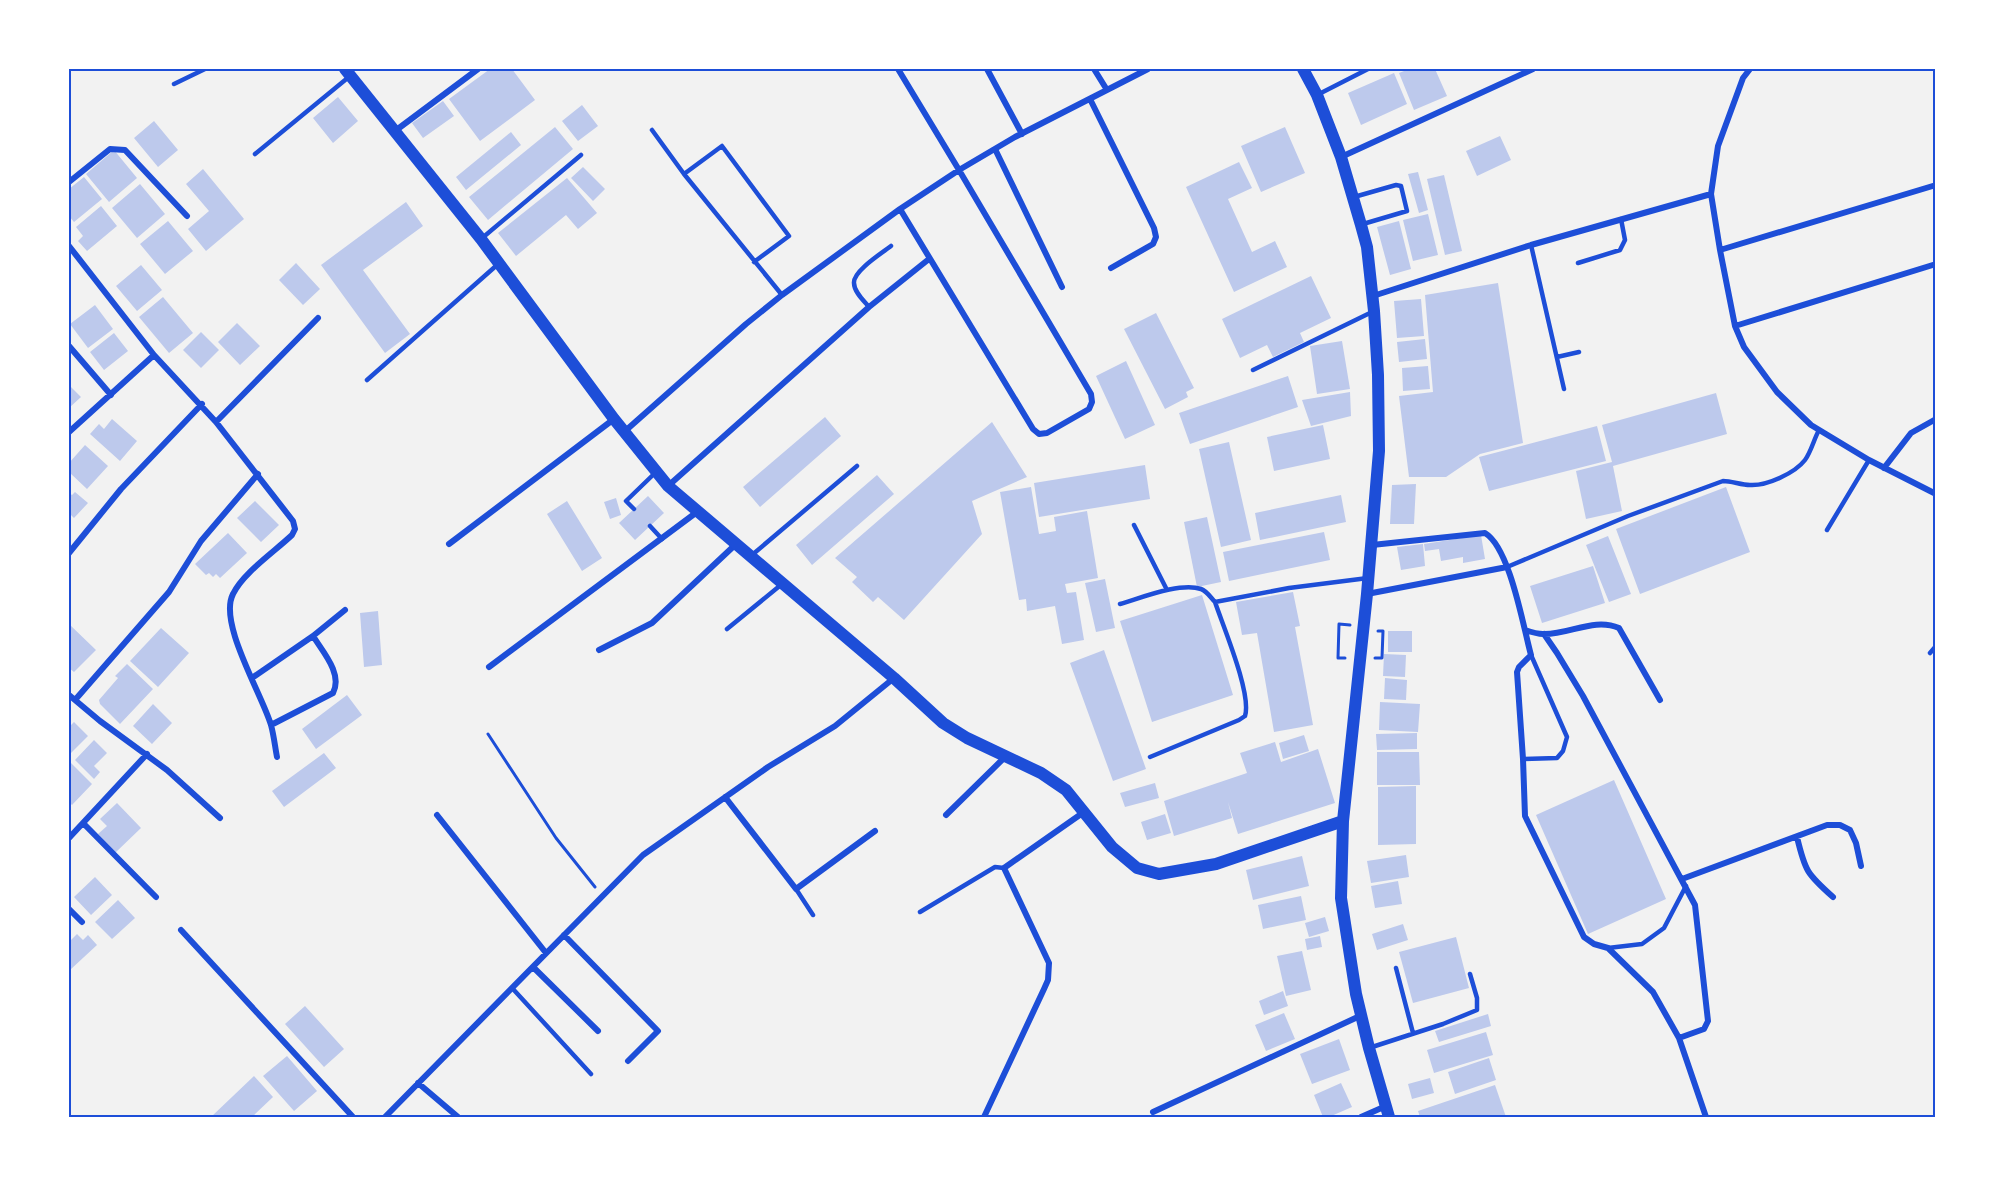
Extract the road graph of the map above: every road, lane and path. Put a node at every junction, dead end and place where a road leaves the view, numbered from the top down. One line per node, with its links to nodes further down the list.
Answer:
1 (205, 69): 12 (lane)
2 (478, 69): 17 (street)
3 (898, 69): 23 (street)
4 (987, 69): 18 (street)
5 (1094, 69): 13 (street)
6 (1148, 69): 13 (street)
7 (1304, 69): 14 (main road)
8 (1368, 69): 14 (lane)
9 (1533, 69): 22 (street)
10 (1750, 69): 27 (street)
11 (348, 73): 17 (main road); 20 (lane)
12 (174, 84)
13 (1107, 90): 15 (street)
14 (1317, 95): 22 (main road)
15 (1090, 99): 18 (street); 43 (street)
16 (652, 130): 24 (lane)
17 (394, 131): 33 (main road)
18 (1022, 134): 19 (street)
19 (995, 149): 23 (street); 44 (street)
20 (255, 154)
21 (581, 155): 33 (lane)
22 (1341, 157): 28 (main road)
23 (959, 170): 29 (street); 38 (street)
24 (684, 174): 39 (lane); 39 (lane)
25 (69, 182): 30 (street)
26 (1936, 185): 37 (street)
27 (1711, 194): 31 (street); 37 (street)
28 (1353, 197): 32 (main road); 32 (lane)
29 (900, 209): 38 (street); 45 (street)
30 (187, 216)
31 (1621, 219): 34 (street); 41 (lane)
32 (1361, 225): 46 (main road)
33 (481, 239): 40 (main road)
34 (1531, 245): 46 (street); 54 (lane)
35 (69, 246): 53 (street)
36 (891, 246): 47 (lane)
37 (1720, 250): 50 (street)
38 (929, 259): 47 (street)
39 (753, 262): 45 (lane)
40 (499, 263): 56 (lane); 60 (main road)
41 (1578, 263)
42 (1936, 264): 50 (street)
43 (1111, 268)
44 (1062, 287)
45 (782, 295): 65 (street)
46 (1373, 297): 48 (main road)
47 (869, 308): 71 (street)
48 (1374, 311): 55 (lane); 81 (main road)
49 (318, 318): 62 (street)
50 (1735, 326): 63 (street)
51 (69, 346): 58 (street)
52 (1579, 352): 54 (lane)
53 (154, 355): 58 (street); 59 (street)
54 (1557, 357): 57 (lane)
55 (1253, 370)
56 (367, 380)
57 (1564, 389)
58 (111, 395): 64 (street)
59 (202, 404): 62 (street); 82 (street)
60 (614, 419): 65 (main road); 79 (street)
61 (1936, 419): 68 (street)
62 (216, 422): 70 (street)
63 (1819, 430): 66 (street); 84 (lane)
64 (69, 432)
65 (624, 432): 69 (main road)
66 (1869, 460): 68 (street); 77 (lane)
67 (857, 466): 83 (lane)
68 (1884, 468): 72 (street)
69 (657, 471): 71 (main road); 73 (lane)
70 (258, 474): 103 (street); 106 (street)
71 (668, 486): 74 (main road)
72 (1936, 494)
73 (634, 509)
74 (697, 512): 78 (street); 80 (main road)
75 (1134, 525): 87 (lane)
76 (650, 526): 78 (lane)
77 (1827, 530)
78 (662, 539): 102 (street)
79 (449, 544)
80 (735, 545): 83 (main road); 98 (street)
81 (1372, 545): 84 (street); 85 (main road)
82 (69, 553)
83 (750, 557): 86 (main road)
84 (1507, 567): 88 (street); 94 (street)
85 (1369, 578): 88 (main road); 89 (lane)
86 (782, 584): 93 (lane); 104 (main road)
87 (1167, 590): 89 (lane); 90 (lane)
88 (1368, 594): 92 (main road)
89 (1215, 602): 113 (lane)
90 (1120, 604)
91 (345, 610): 96 (street)
92 (1364, 625): 101 (path); 120 (main road)
93 (727, 629)
94 (1525, 630): 95 (street); 100 (street)
95 (1544, 634): 107 (street); 127 (street)
96 (313, 636): 103 (street); 108 (street)
97 (1936, 646): 99 (lane)
98 (599, 650)
99 (1930, 653)
100 (1531, 655): 114 (street); 114 (lane)
101 (1338, 658)
102 (489, 667)
103 (252, 678): 108 (street)
104 (894, 678): 111 (main road); 115 (street)
105 (69, 695): 106 (street)
106 (75, 700): 110 (street)
107 (1660, 700)
108 (271, 725): 112 (street)
109 (488, 734): 128 (path)
110 (147, 754): 119 (street); 121 (street)
111 (1006, 756): 116 (main road); 118 (street)
112 (277, 757)
113 (1150, 757)
114 (1523, 759): 139 (street)
115 (725, 797): 130 (street); 138 (street)
116 (1084, 811): 120 (main road); 126 (street)
117 (438, 815): 140 (street)
118 (946, 815)
119 (220, 818)
120 (1343, 821): 145 (main road)
121 (83, 823): 124 (street); 131 (street)
122 (875, 831): 130 (street)
123 (1797, 837): 125 (street); 127 (street); 132 (street)
124 (69, 838)
125 (1861, 866)
126 (1004, 868): 134 (lane); 158 (street)
127 (1682, 879): 129 (street)
128 (591, 882)
129 (1686, 886): 139 (lane); 148 (street)
130 (796, 889): 135 (lane)
131 (156, 897)
132 (1833, 897)
133 (69, 909): 136 (street)
134 (920, 912)
135 (813, 915)
136 (82, 922)
137 (181, 930): 155 (street)
138 (564, 935): 140 (street); 150 (street)
139 (1608, 948): 148 (street)
140 (546, 953): 141 (street)
141 (532, 967): 144 (street); 146 (street)
142 (1396, 968): 147 (lane)
143 (1470, 974): 147 (lane)
144 (513, 989): 151 (lane); 152 (street)
145 (1362, 1015): 149 (main road); 154 (street)
146 (598, 1031)
147 (1413, 1033): 149 (lane)
148 (1679, 1038): 160 (street)
149 (1369, 1048): 153 (main road)
150 (628, 1061)
151 (591, 1074)
152 (418, 1083): 156 (street); 157 (street)
153 (1388, 1111): 159 (street)
154 (1153, 1112)
155 (353, 1117)
156 (385, 1117)
157 (458, 1117)
158 (984, 1117)
159 (1361, 1117)
160 (1706, 1117)

